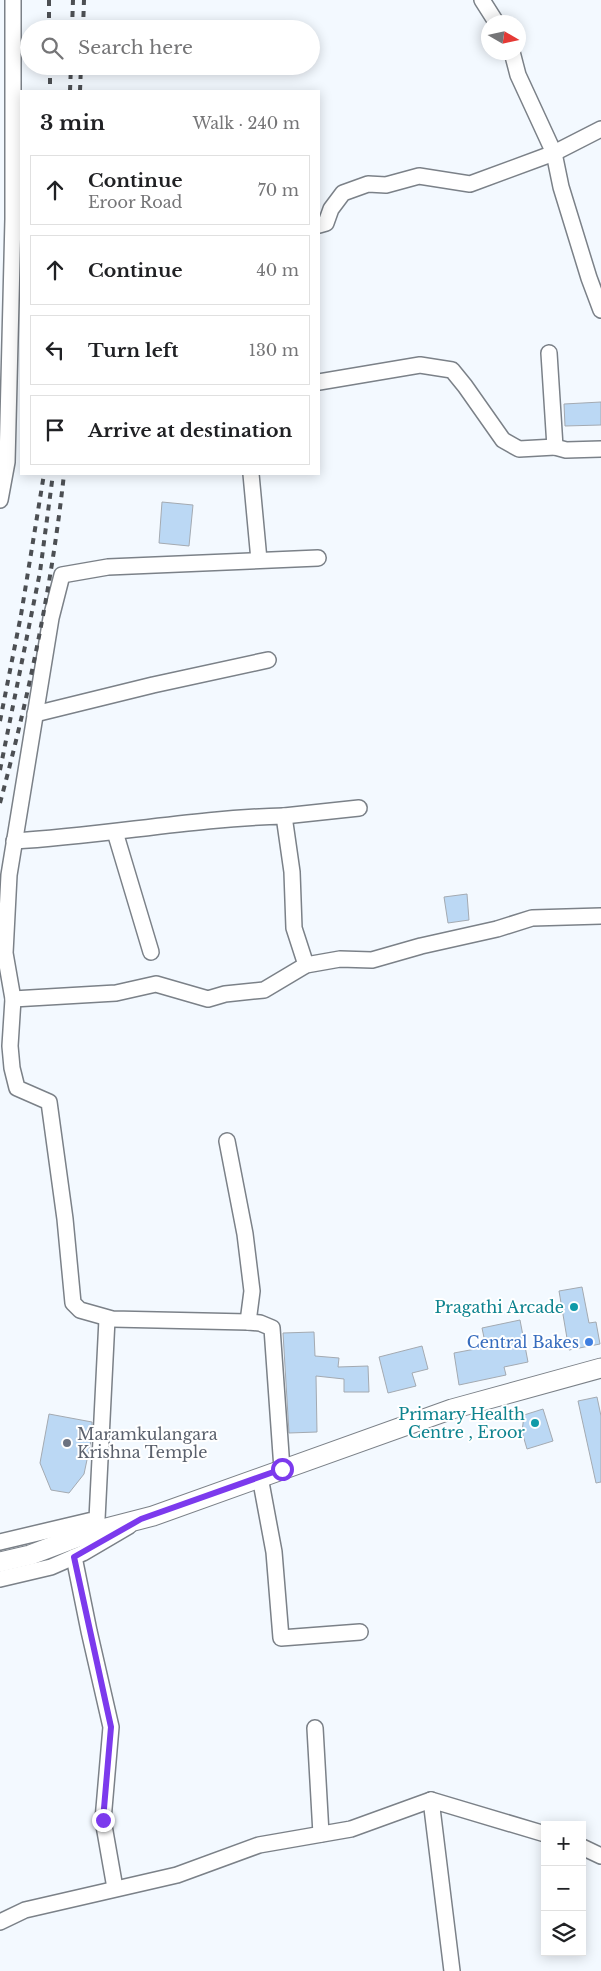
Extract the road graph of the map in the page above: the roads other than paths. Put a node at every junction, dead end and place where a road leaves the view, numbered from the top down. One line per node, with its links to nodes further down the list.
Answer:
1 (13, 0): 14 (street)
2 (482, 0): 3 (street)
3 (492, 15)
4 (514, 60): 6 (street)
5 (601, 129): 6 (street)
6 (554, 153): 7 (street); 8 (street)
7 (320, 226)
8 (601, 310)
9 (549, 353): 11 (street)
10 (320, 382): 11 (street)
11 (556, 447): 12 (street)
12 (601, 449)
13 (251, 475): 16 (street)
14 (0, 500)
15 (318, 558): 16 (street)
16 (259, 560): 18 (street)
17 (268, 660): 18 (street)
18 (35, 714): 22 (street)
19 (359, 808): 20 (street)
20 (284, 816): 21 (street); 25 (street)
21 (115, 832): 22 (street); 24 (street)
22 (14, 841): 26 (street)
23 (601, 916): 25 (street)
24 (151, 952)
25 (306, 965): 26 (street)
26 (13, 999): 28 (street)
27 (227, 1141): 29 (street)
28 (106, 1319): 29 (street); 34 (street)
29 (248, 1322): 31 (street)
30 (601, 1368): 31 (main road)
31 (282, 1469): 32 (main road)
32 (260, 1477): 33 (main road); 38 (street)
33 (141, 1519): 35 (street); 36 (main road)
34 (0, 1542)
35 (74, 1557): 37 (street); 45 (street)
36 (0, 1562)
37 (0, 1579)
38 (360, 1632)
39 (315, 1728): 42 (street)
40 (431, 1800): 41 (street); 42 (street); 47 (street)
41 (541, 1833)
42 (321, 1834): 45 (street)
43 (586, 1850): 44 (street)
44 (601, 1856)
45 (115, 1888): 46 (street)
46 (0, 1922)
47 (452, 1971)

